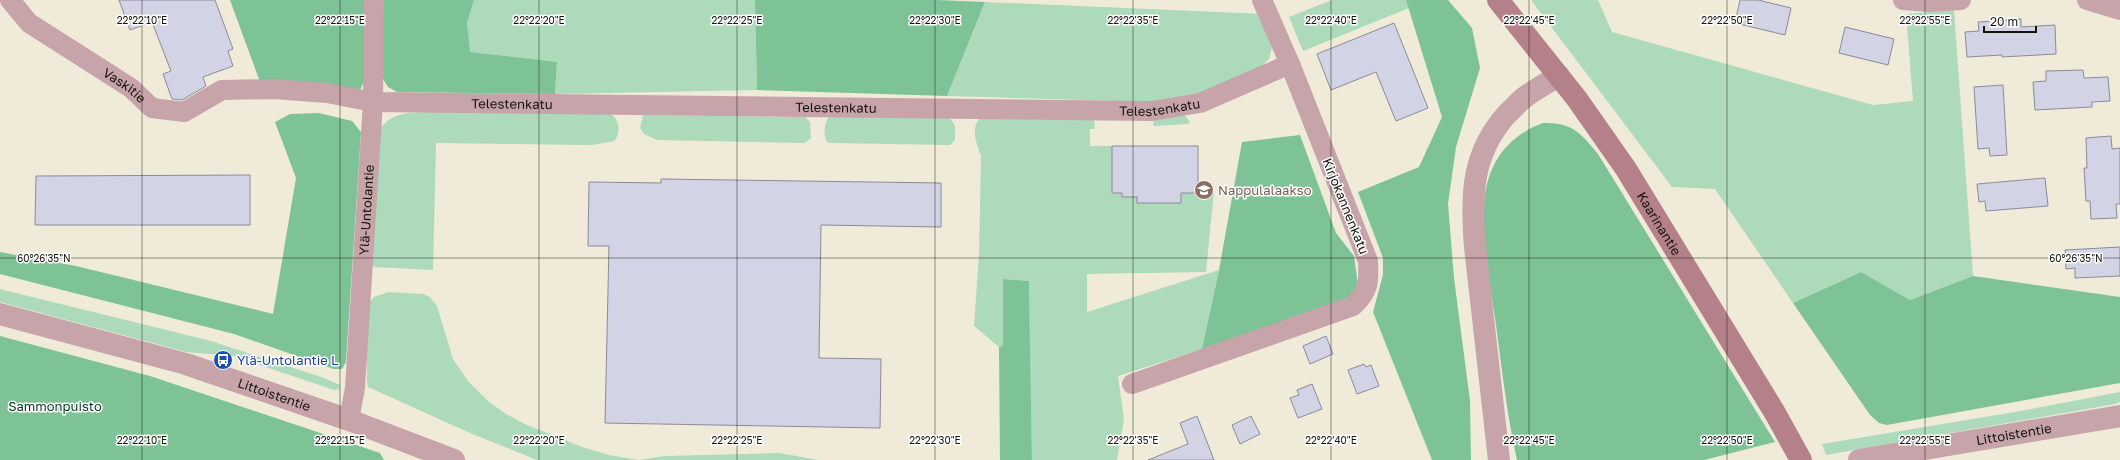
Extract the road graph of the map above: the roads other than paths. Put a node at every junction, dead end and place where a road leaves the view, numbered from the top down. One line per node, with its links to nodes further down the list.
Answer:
1 (10, 0): 11 (street, Vaskitie)
2 (374, 0): 11 (street, Ylä-Untolantie)
3 (1262, 0): 9 (street, Kirjokannenkatu)
4 (1498, 0): 10 (main road, Kaarinantie)
5 (1903, 0): 6 (street)
6 (1961, 0)
7 (2087, 0): 8 (street)
8 (2120, 10)
9 (1290, 64): 11 (street, Telestenkatu); 13 (street, Kirjokannenkatu)
10 (1559, 76): 17 (street); 18 (main road, Kaarinantie)
11 (373, 102): 15 (street, Ylä-Untolantie)
12 (0, 314): 15 (street, Littoistentie)
13 (1132, 384)
14 (2120, 416): 19 (street, Littoistentie)
15 (349, 420): 16 (street, Littoistentie)
16 (449, 459)
17 (1500, 460)
18 (1801, 460)
19 (1859, 460)

